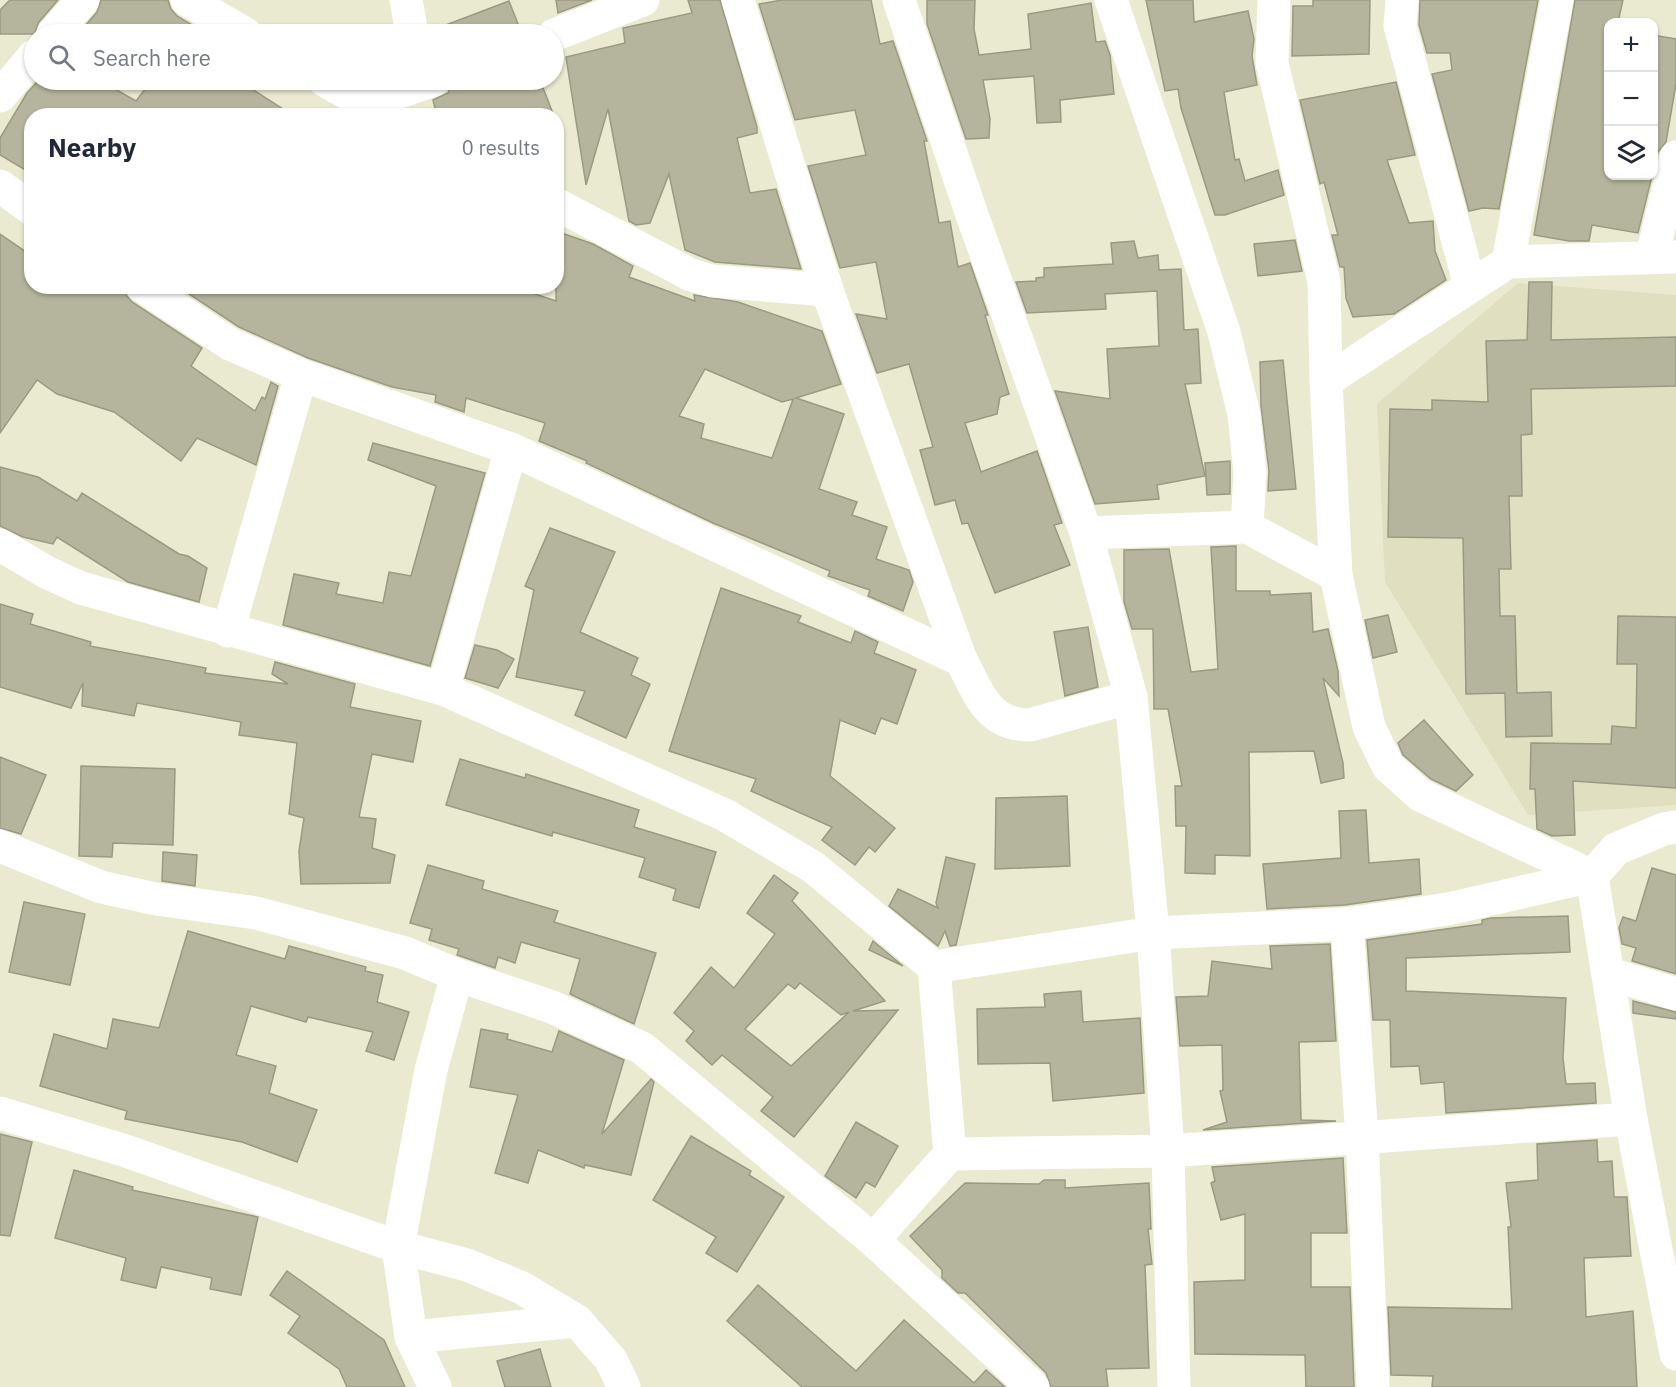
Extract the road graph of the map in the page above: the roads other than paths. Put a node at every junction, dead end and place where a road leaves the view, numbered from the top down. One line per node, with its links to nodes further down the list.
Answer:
1 (83, 0): 11 (street)
2 (187, 0): 12 (street)
3 (406, 0): 13 (street)
4 (643, 0): 14 (street)
5 (738, 0): 28 (street)
6 (899, 0): 34 (street)
7 (1111, 0): 33 (street)
8 (1274, 0): 31 (street)
9 (1402, 0): 27 (street)
10 (1557, 0): 26 (street)
11 (62, 24)
12 (229, 24)
13 (410, 24)
14 (564, 31)
15 (24, 68): 18 (street)
16 (342, 90): 19 (street)
17 (410, 90): 20 (street)
18 (0, 96)
19 (374, 108)
20 (381, 108)
21 (1676, 157): 25 (street)
22 (0, 186): 23 (street)
23 (24, 203)
24 (564, 208): 28 (street)
25 (1664, 256): 26 (street)
26 (1508, 262): 27 (street)
27 (1470, 286): 31 (street)
28 (827, 290): 38 (street)
29 (154, 294): 30 (street)
30 (301, 375): 32 (street); 37 (street)
31 (1326, 381): 36 (street)
32 (512, 449): 38 (street); 39 (street)
33 (1247, 527): 34 (street); 36 (street)
34 (1086, 533): 40 (street)
35 (0, 545): 37 (street)
36 (1336, 576): 43 (street)
37 (228, 631): 39 (street)
38 (961, 660): 40 (street)
39 (443, 689): 46 (street)
40 (1131, 698): 45 (street)
41 (1676, 827): 43 (street)
42 (0, 846): 48 (street)
43 (1592, 876): 44 (street); 47 (street)
44 (1347, 924): 45 (street); 52 (street)
45 (1153, 933): 46 (street); 53 (street)
46 (934, 967): 54 (street)
47 (1610, 974): 49 (street); 51 (street)
48 (457, 975): 55 (street); 56 (street)
49 (1676, 994)
50 (0, 1113): 56 (street)
51 (1631, 1119): 52 (street); 59 (street)
52 (1362, 1137): 53 (street); 64 (street)
53 (1168, 1151): 54 (street); 63 (street)
54 (950, 1154): 55 (street)
55 (873, 1240): 62 (street)
56 (398, 1247): 57 (street); 58 (street)
57 (577, 1321): 58 (street); 61 (street)
58 (411, 1337): 60 (street)
59 (1674, 1339)
60 (435, 1387)
61 (624, 1387)
62 (1033, 1387)
63 (1174, 1387)
64 (1373, 1387)

